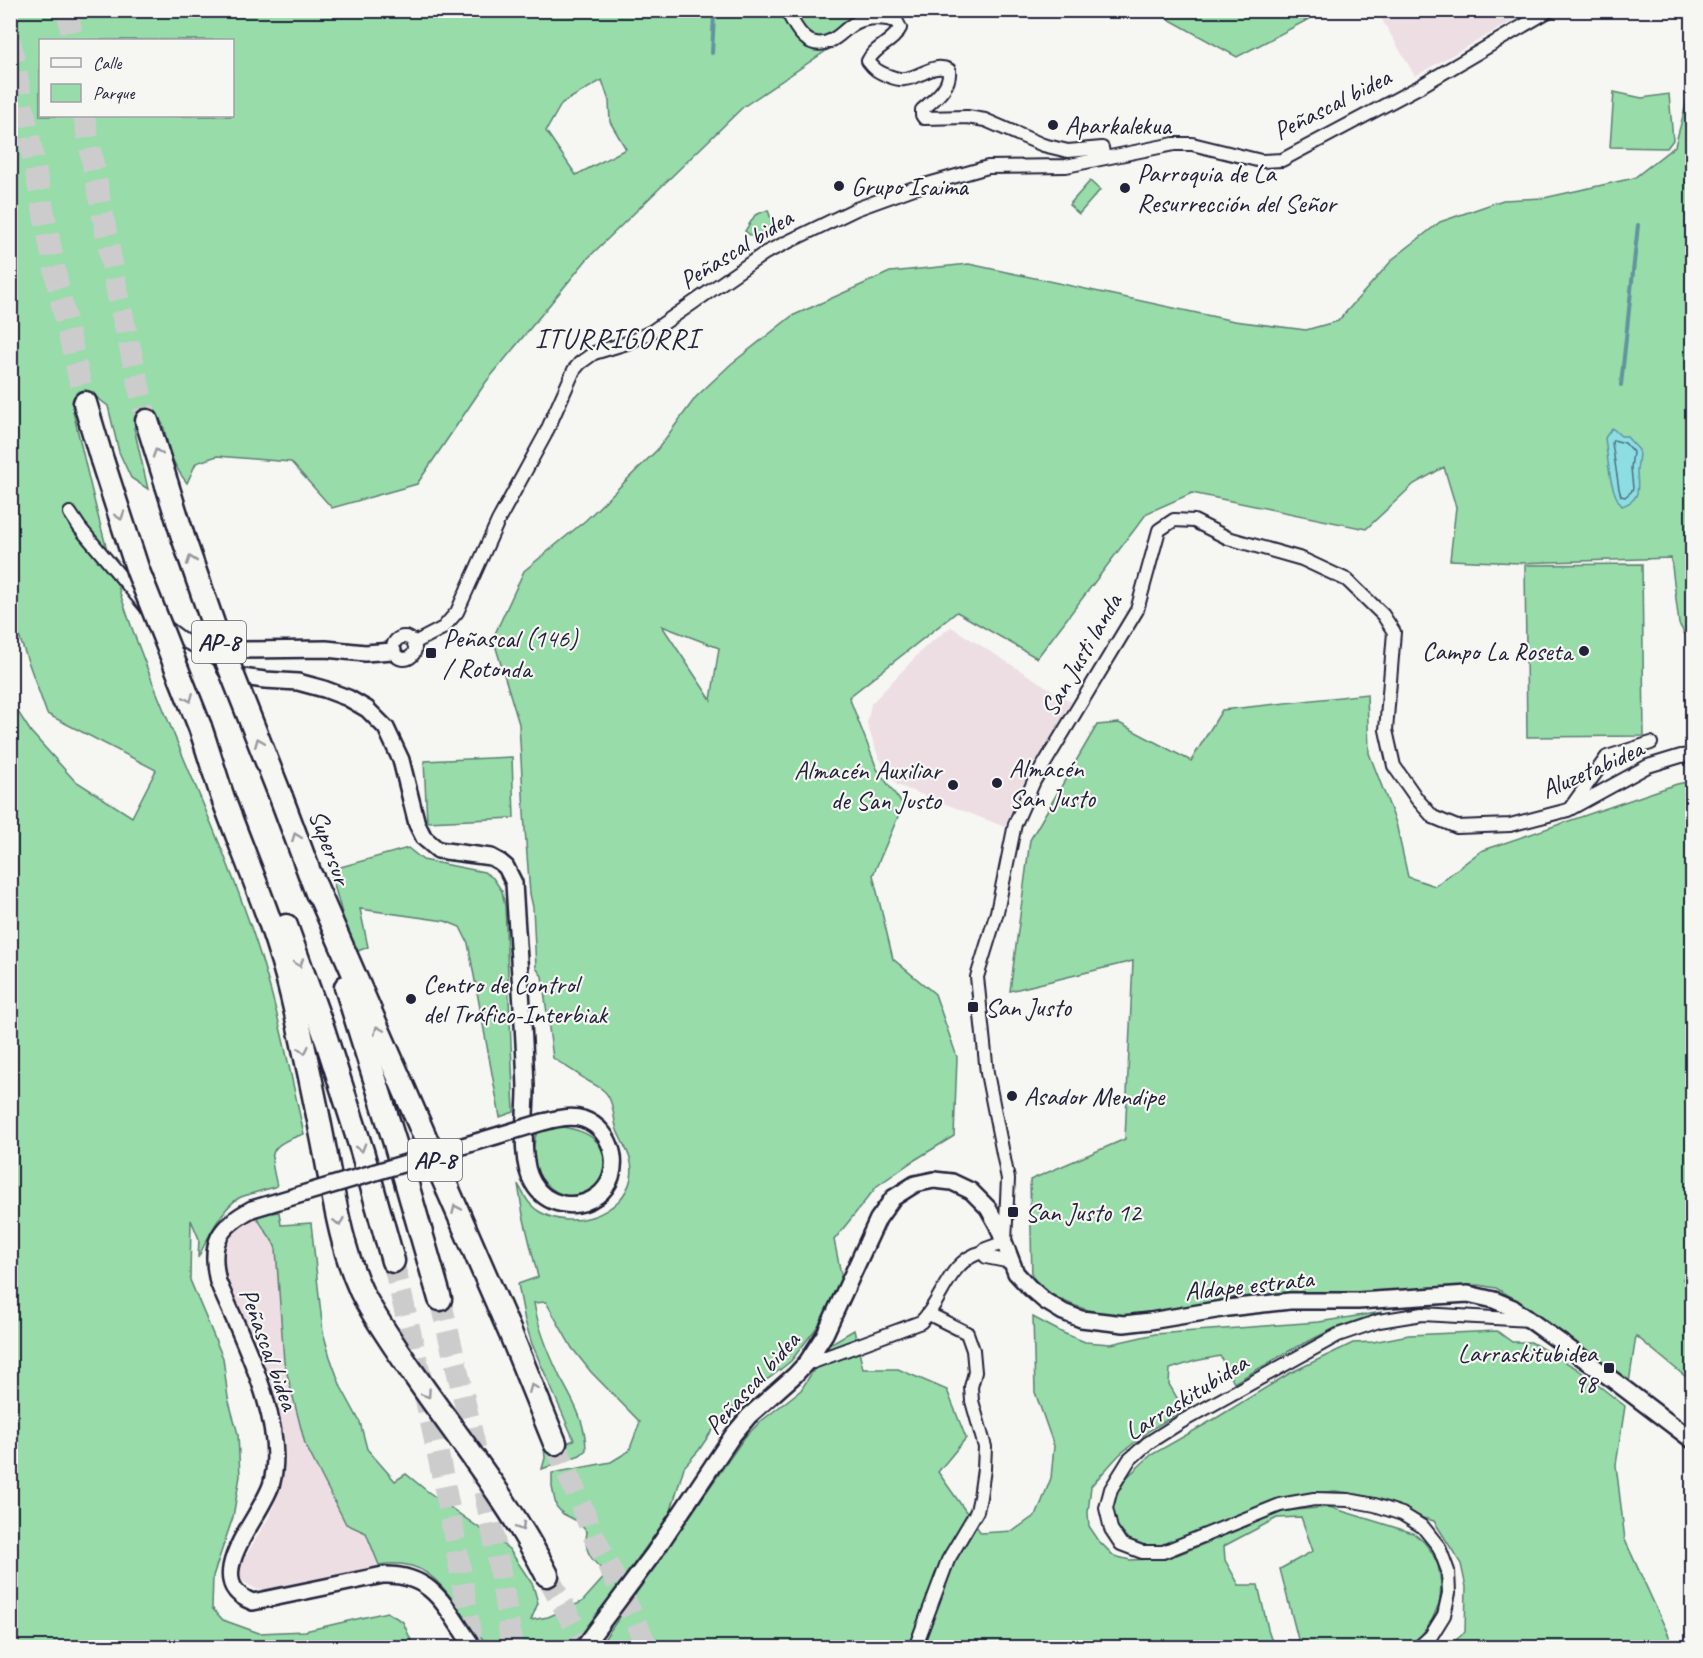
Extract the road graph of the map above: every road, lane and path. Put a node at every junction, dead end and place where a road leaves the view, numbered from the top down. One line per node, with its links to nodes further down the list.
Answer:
1 (787, 10): 3 (street)
2 (1550, 10): 3 (street, Peñascal bidea)
3 (1104, 158): 7 (street, Peñascal bidea)
4 (86, 403): 13 (highway, AP-8, one-way to 13, bridge)
5 (147, 421): 16 (highway, Supersur / AP-8, one-way to 5, bridge)
6 (70, 513): 8 (street)
7 (393, 651): 8 (street)
8 (222, 661): 28 (street, Peñascal bidea, bridge)
9 (1651, 743): 11 (street)
10 (1692, 754): 12 (street, Aluzetabidea)
11 (1599, 767): 12 (street); 14 (street)
12 (1620, 781): 14 (street, Aluzetabidea)
13 (227, 794): 19 (highway, AP-8, one-way to 19); 27 (highway, one-way to 27)
14 (1568, 810): 15 (street, Aluzetabidea)
15 (1510, 825): 17 (street, San Justi landa)
16 (312, 878): 21 (highway, Supersur / AP-8); 26 (highway, AP-8, one-way to 16)
17 (1005, 1242): 18 (street); 20 (street, Aldape estrata); 24 (street, Peñascal bidea)
18 (983, 1252): 20 (street); 22 (street)
19 (393, 1262)
20 (1011, 1262): 23 (street, Aldape estrata)
21 (440, 1299)
22 (929, 1314): 24 (street); 30 (street)
23 (1531, 1320): 25 (street); 31 (street, Larraskitubidea)
24 (807, 1362): 29 (street, Peñascal bidea)
25 (1692, 1440)
26 (555, 1443)
27 (548, 1575)
28 (474, 1647)
29 (583, 1647)
30 (915, 1647)
31 (1418, 1647)

